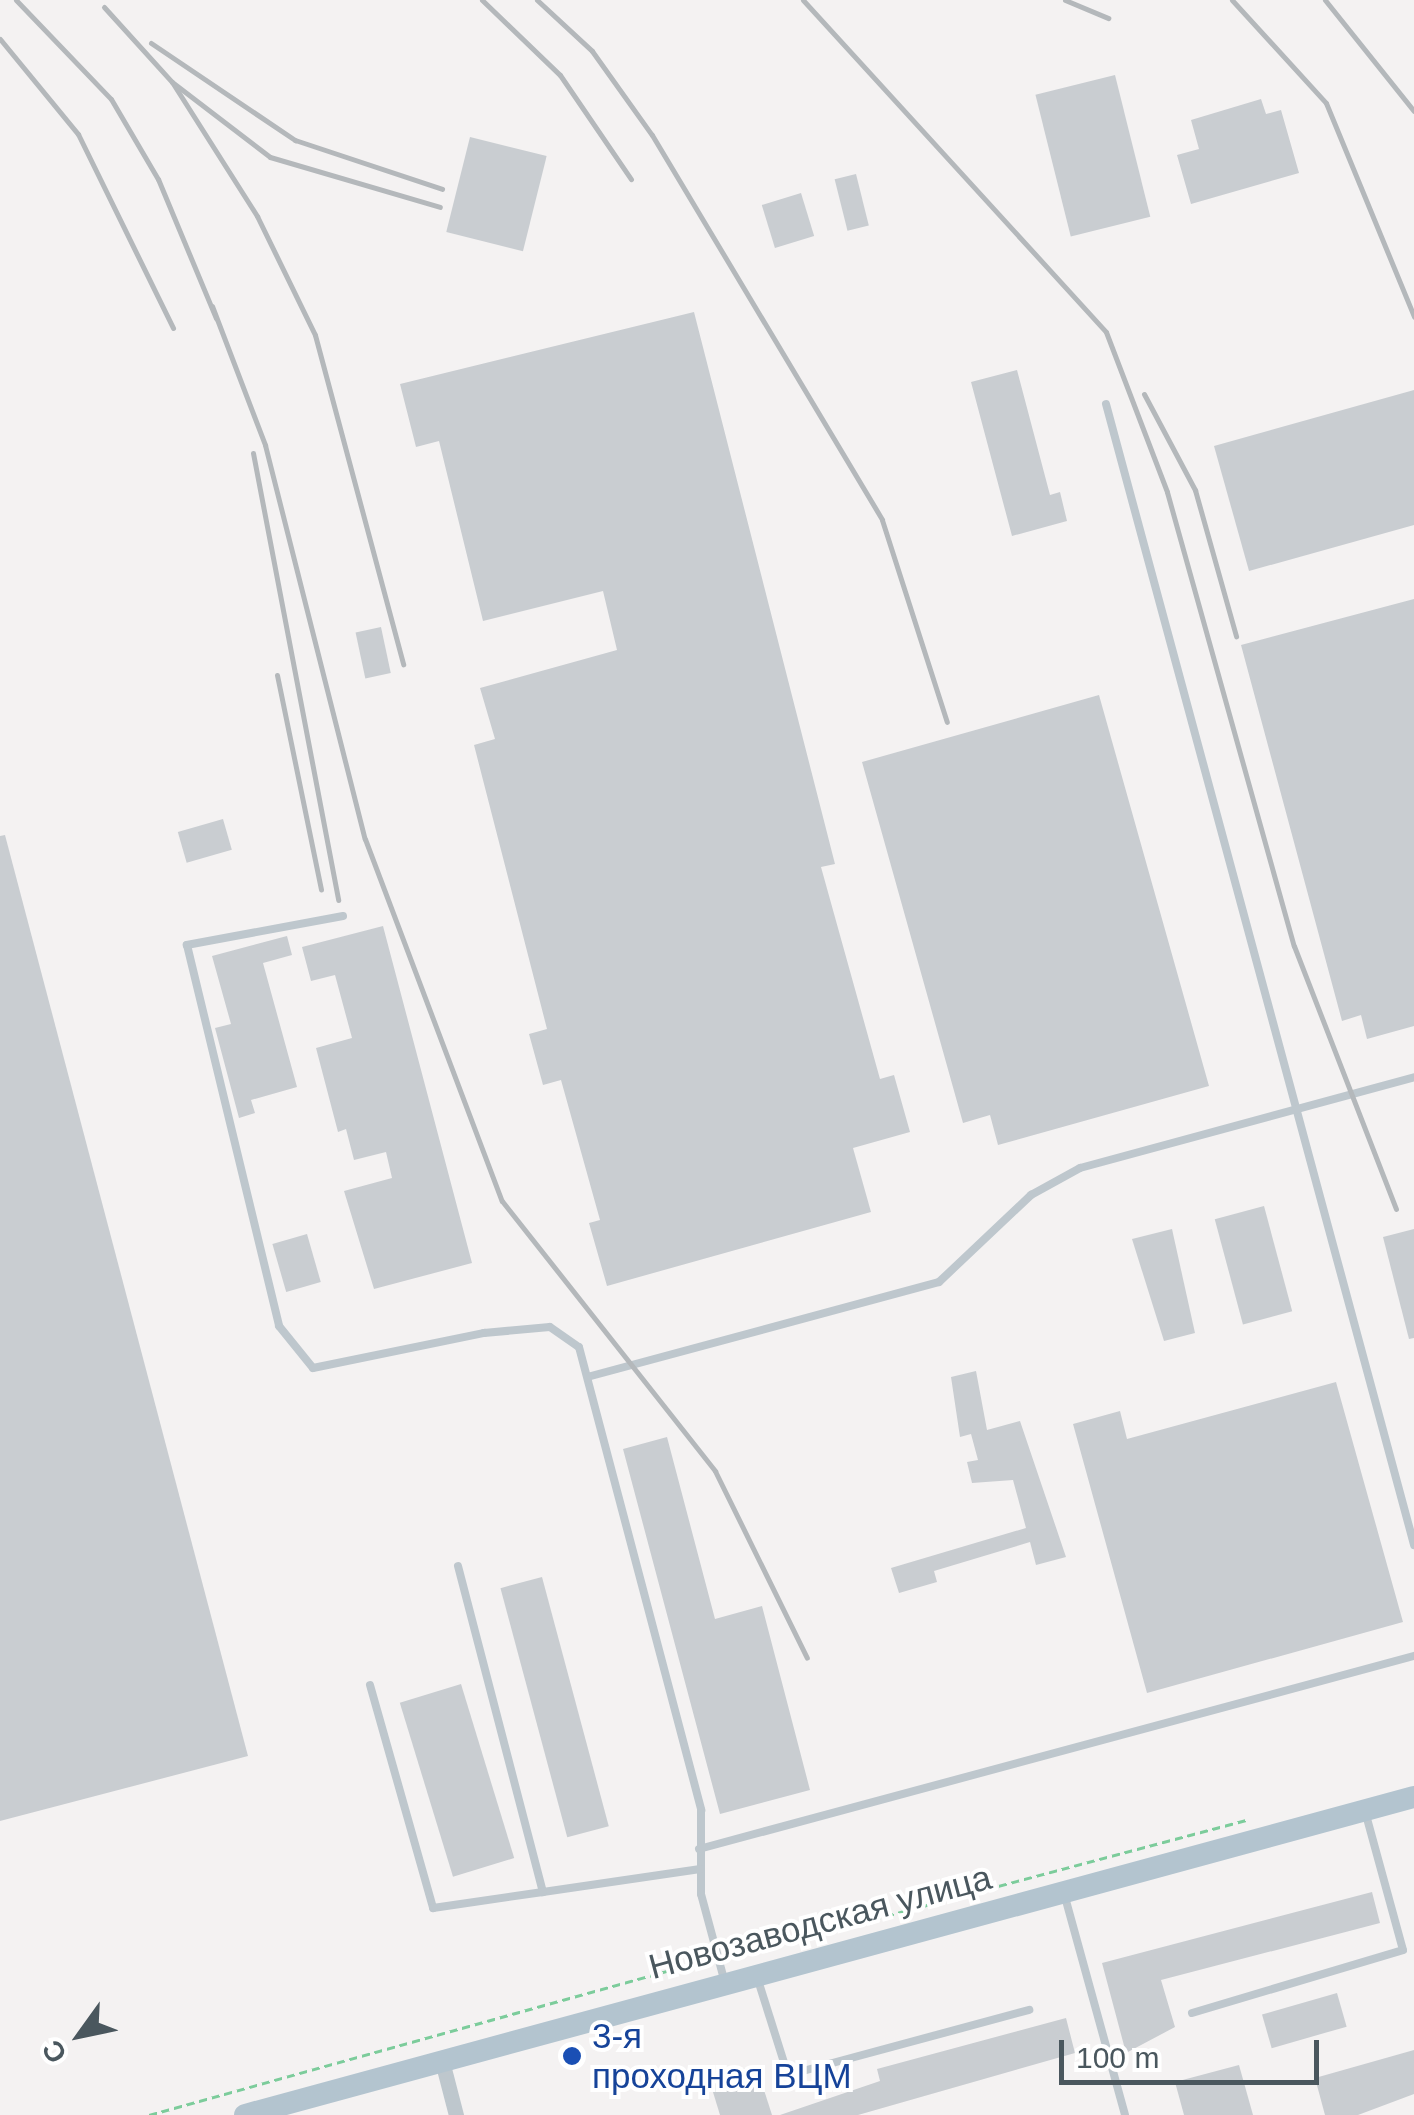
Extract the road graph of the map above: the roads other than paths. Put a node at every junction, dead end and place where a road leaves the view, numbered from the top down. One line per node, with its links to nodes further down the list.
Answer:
1 (1106, 404): 4 (lane)
2 (343, 916): 5 (lane)
3 (1414, 1078): 4 (lane)
4 (1297, 1109): 5 (lane); 6 (lane)
5 (592, 1376): 12 (lane)
6 (1414, 1545)
7 (458, 1566): 14 (lane)
8 (1414, 1656): 12 (lane)
9 (370, 1685): 14 (lane)
10 (1414, 1797): 11 (main road, Новозаводская улица)
11 (1365, 1810): 15 (main road, Новозаводская улица); 19 (lane)
12 (699, 1848): 13 (lane)
13 (700, 1868): 14 (lane); 17 (lane)
14 (543, 1892)
15 (1064, 1892): 16 (main road, Новозаводская улица); 21 (lane)
16 (757, 1975): 17 (main road, Новозаводская улица); 18 (lane)
17 (726, 1984): 20 (main road, Новозаводская улица)
18 (1028, 2010)
19 (1192, 2014)
20 (442, 2061): 22 (main road, Новозаводская улица); 23 (street)
21 (1125, 2114)
22 (245, 2115)
23 (456, 2115)

